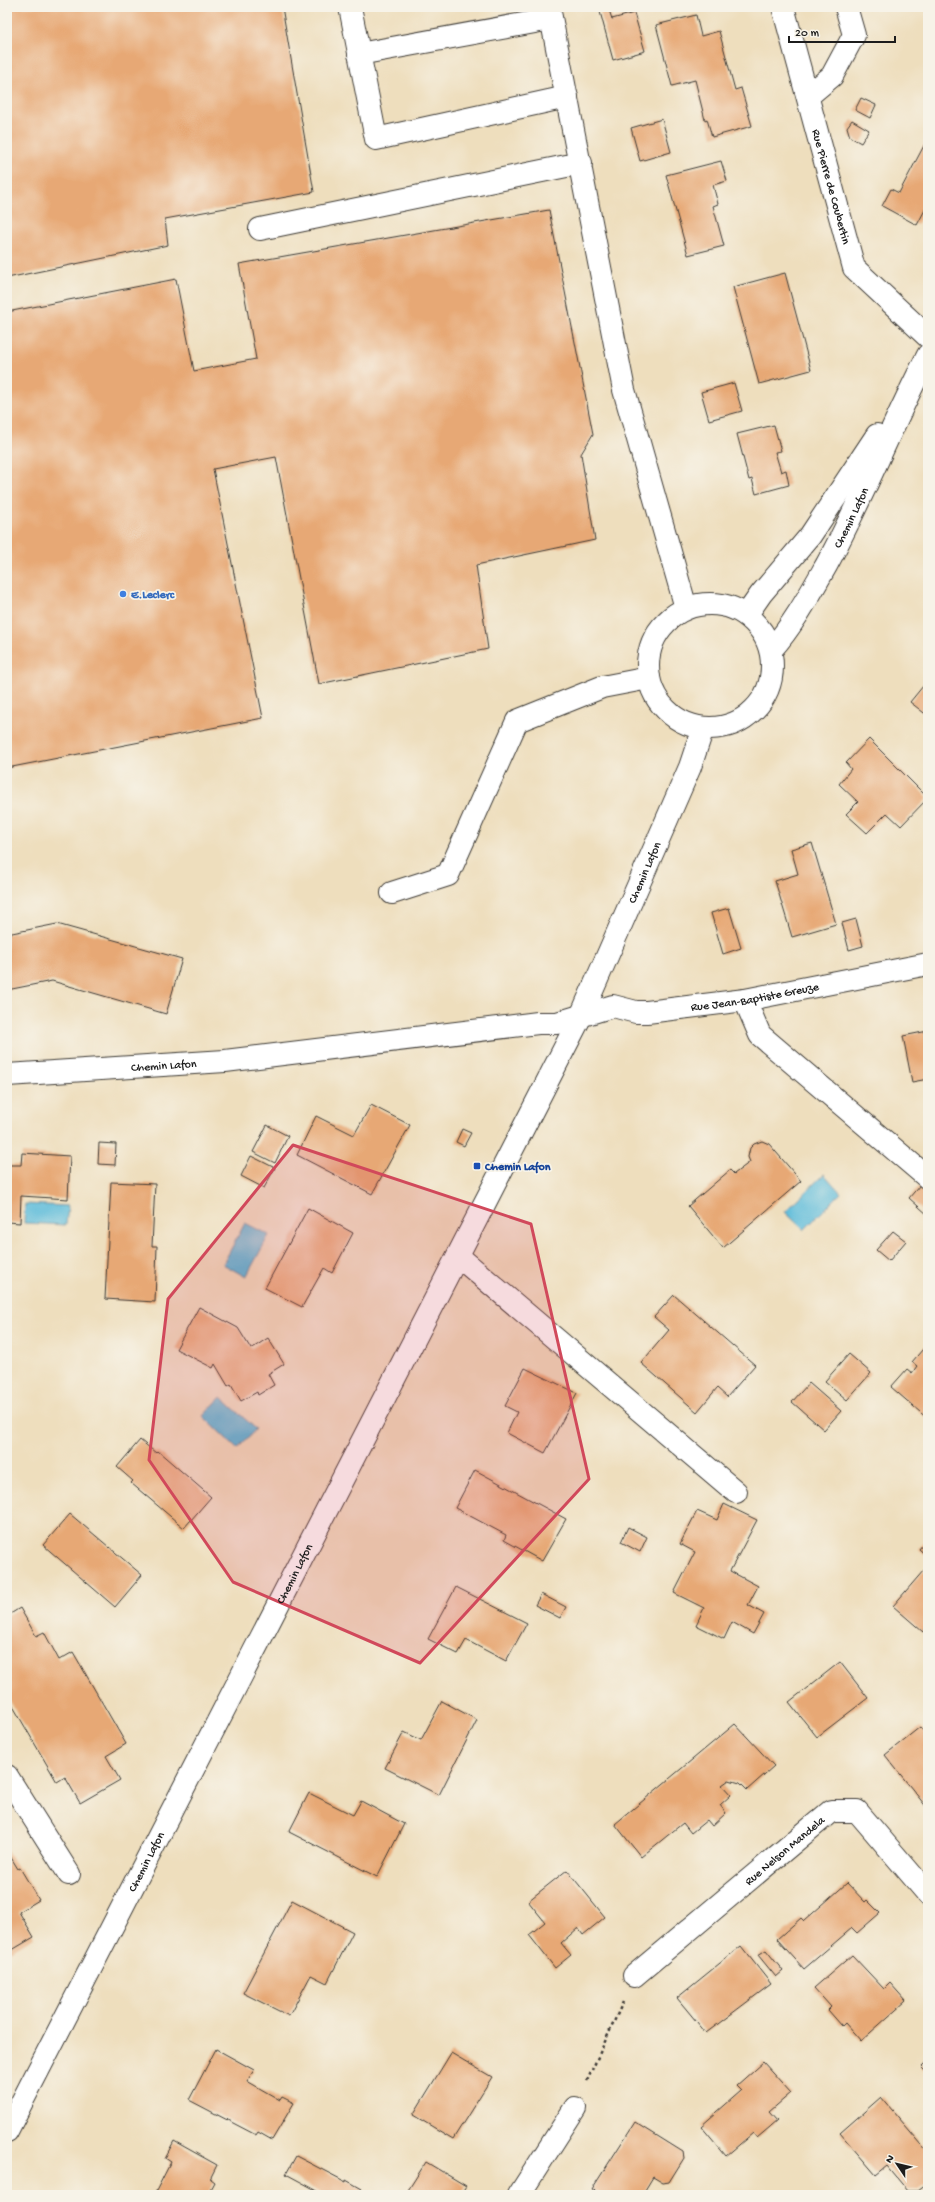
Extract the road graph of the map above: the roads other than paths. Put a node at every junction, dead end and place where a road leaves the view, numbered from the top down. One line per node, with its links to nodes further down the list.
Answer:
1 (350, 7): 5 (street)
2 (784, 7): 6 (street, Rue Pierre de Coubertin)
3 (846, 7): 6 (street)
4 (550, 13): 5 (street); 7 (street)
5 (359, 54): 7 (street)
6 (808, 96): 10 (street, Rue Pierre de Coubertin)
7 (567, 97): 8 (street)
8 (581, 163): 9 (street); 13 (street)
9 (260, 229)
10 (928, 337)
11 (928, 355): 12 (street, Chemin Lafon)
12 (917, 376): 14 (street, Chemin Lafon); 15 (street, Chemin Lafon)
13 (686, 608): 14 (street); 16 (street)
14 (747, 614): 15 (street)
15 (771, 650): 17 (street)
16 (649, 678): 17 (street); 18 (street)
17 (703, 728): 21 (street, Chemin Lafon)
18 (392, 893)
19 (928, 964): 20 (street, Rue Jean-Baptiste Greuze)
20 (745, 1000): 21 (street, Rue Jean-Baptiste Greuze); 23 (street)
21 (581, 1016): 22 (street, Chemin Lafon); 24 (street, Chemin Lafon)
22 (7, 1075)
23 (928, 1178)
24 (458, 1256): 25 (street); 31 (street, Chemin Lafon)
25 (736, 1492)
26 (7, 1776): 27 (street)
27 (69, 1874)
28 (928, 1894): 29 (street, Rue Nelson Mandela)
29 (634, 1976)
30 (575, 2108): 32 (street)
31 (7, 2131)
32 (519, 2195)

